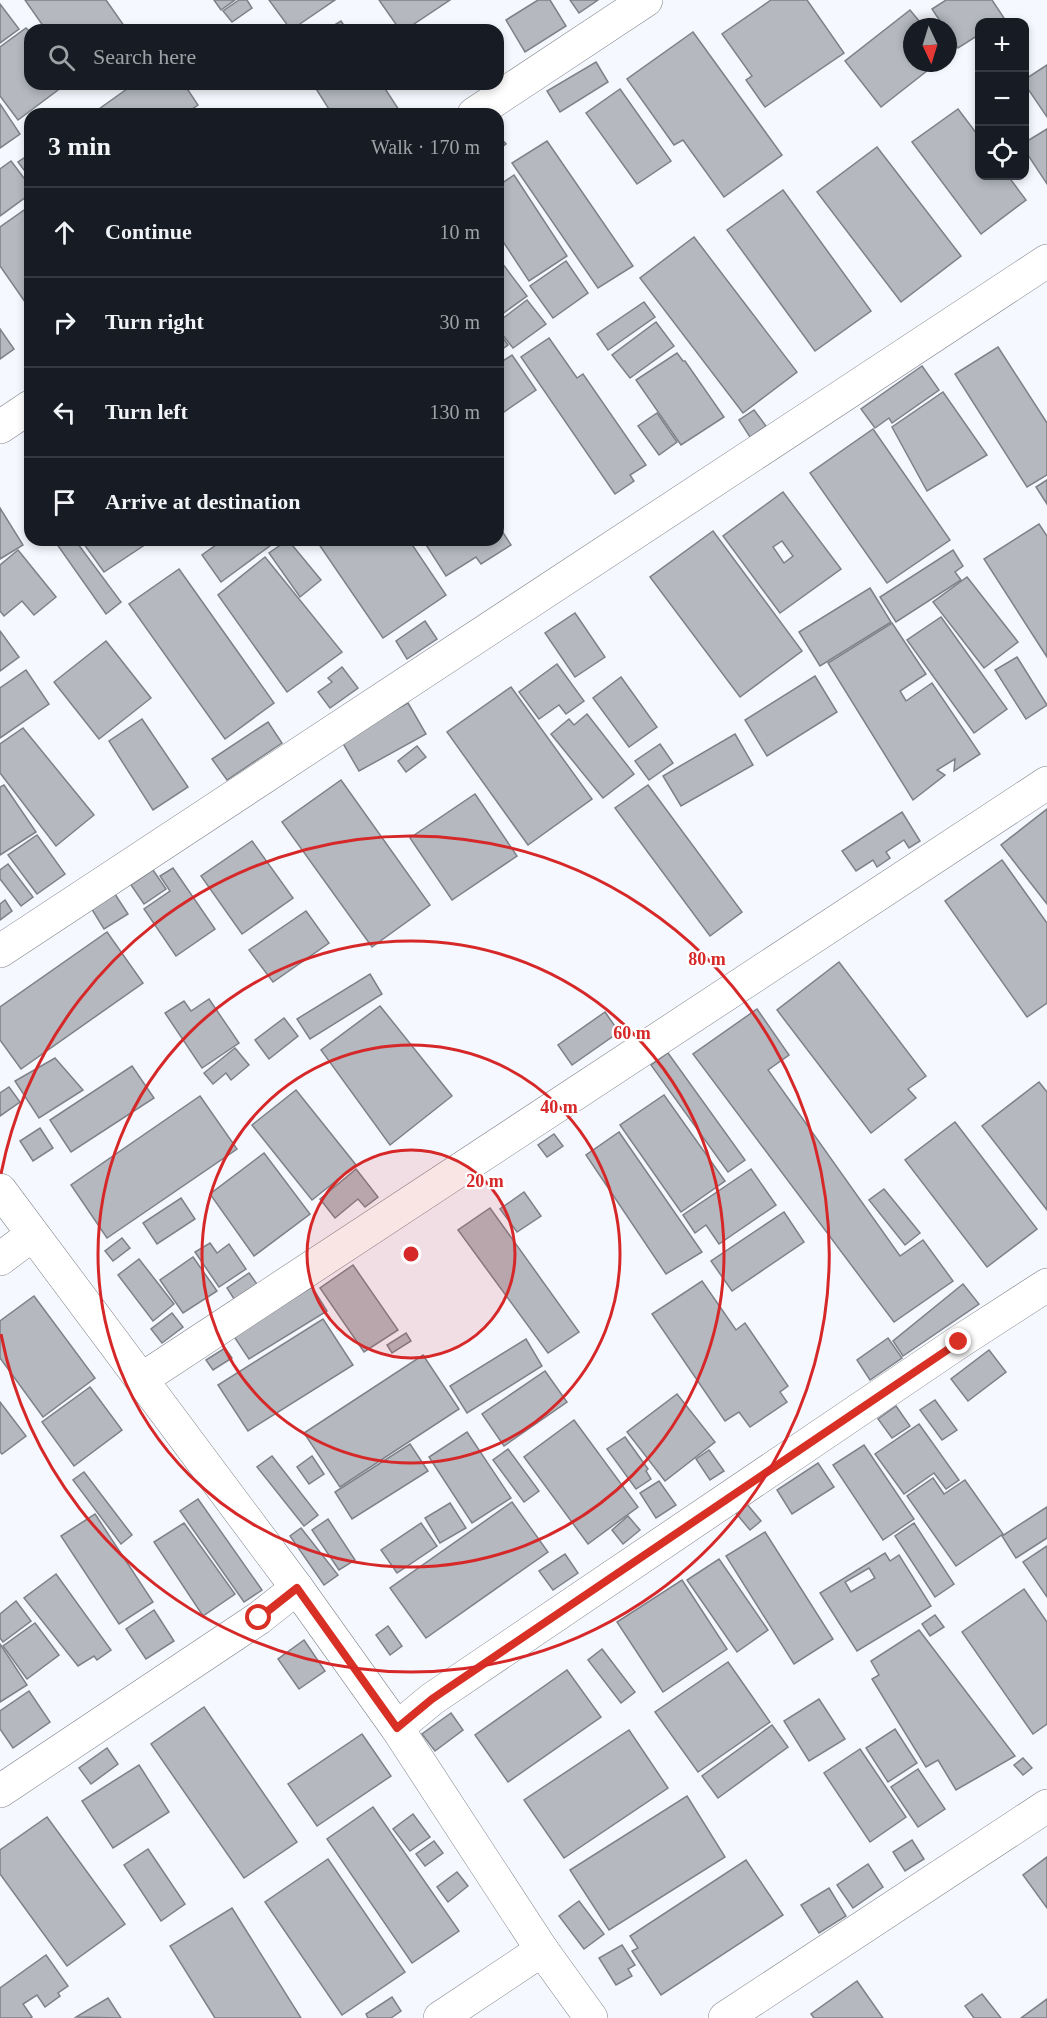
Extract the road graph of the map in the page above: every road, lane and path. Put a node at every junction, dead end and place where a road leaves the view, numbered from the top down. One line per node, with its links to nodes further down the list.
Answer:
1 (646, 0): 2 (street)
2 (483, 108)
3 (1047, 261): 7 (street)
4 (24, 411): 5 (street)
5 (0, 427)
6 (1047, 783): 12 (street)
7 (0, 951)
8 (0, 1190): 9 (street)
9 (32, 1235): 10 (street); 12 (street)
10 (0, 1259)
11 (1047, 1285): 14 (street)
12 (142, 1379): 13 (street)
13 (297, 1588): 14 (street); 15 (street)
14 (397, 1728): 17 (street)
15 (0, 1791)
16 (1047, 1806): 20 (street)
17 (542, 1950): 18 (street); 19 (street)
18 (440, 2018)
19 (591, 2018)
20 (724, 2018)

